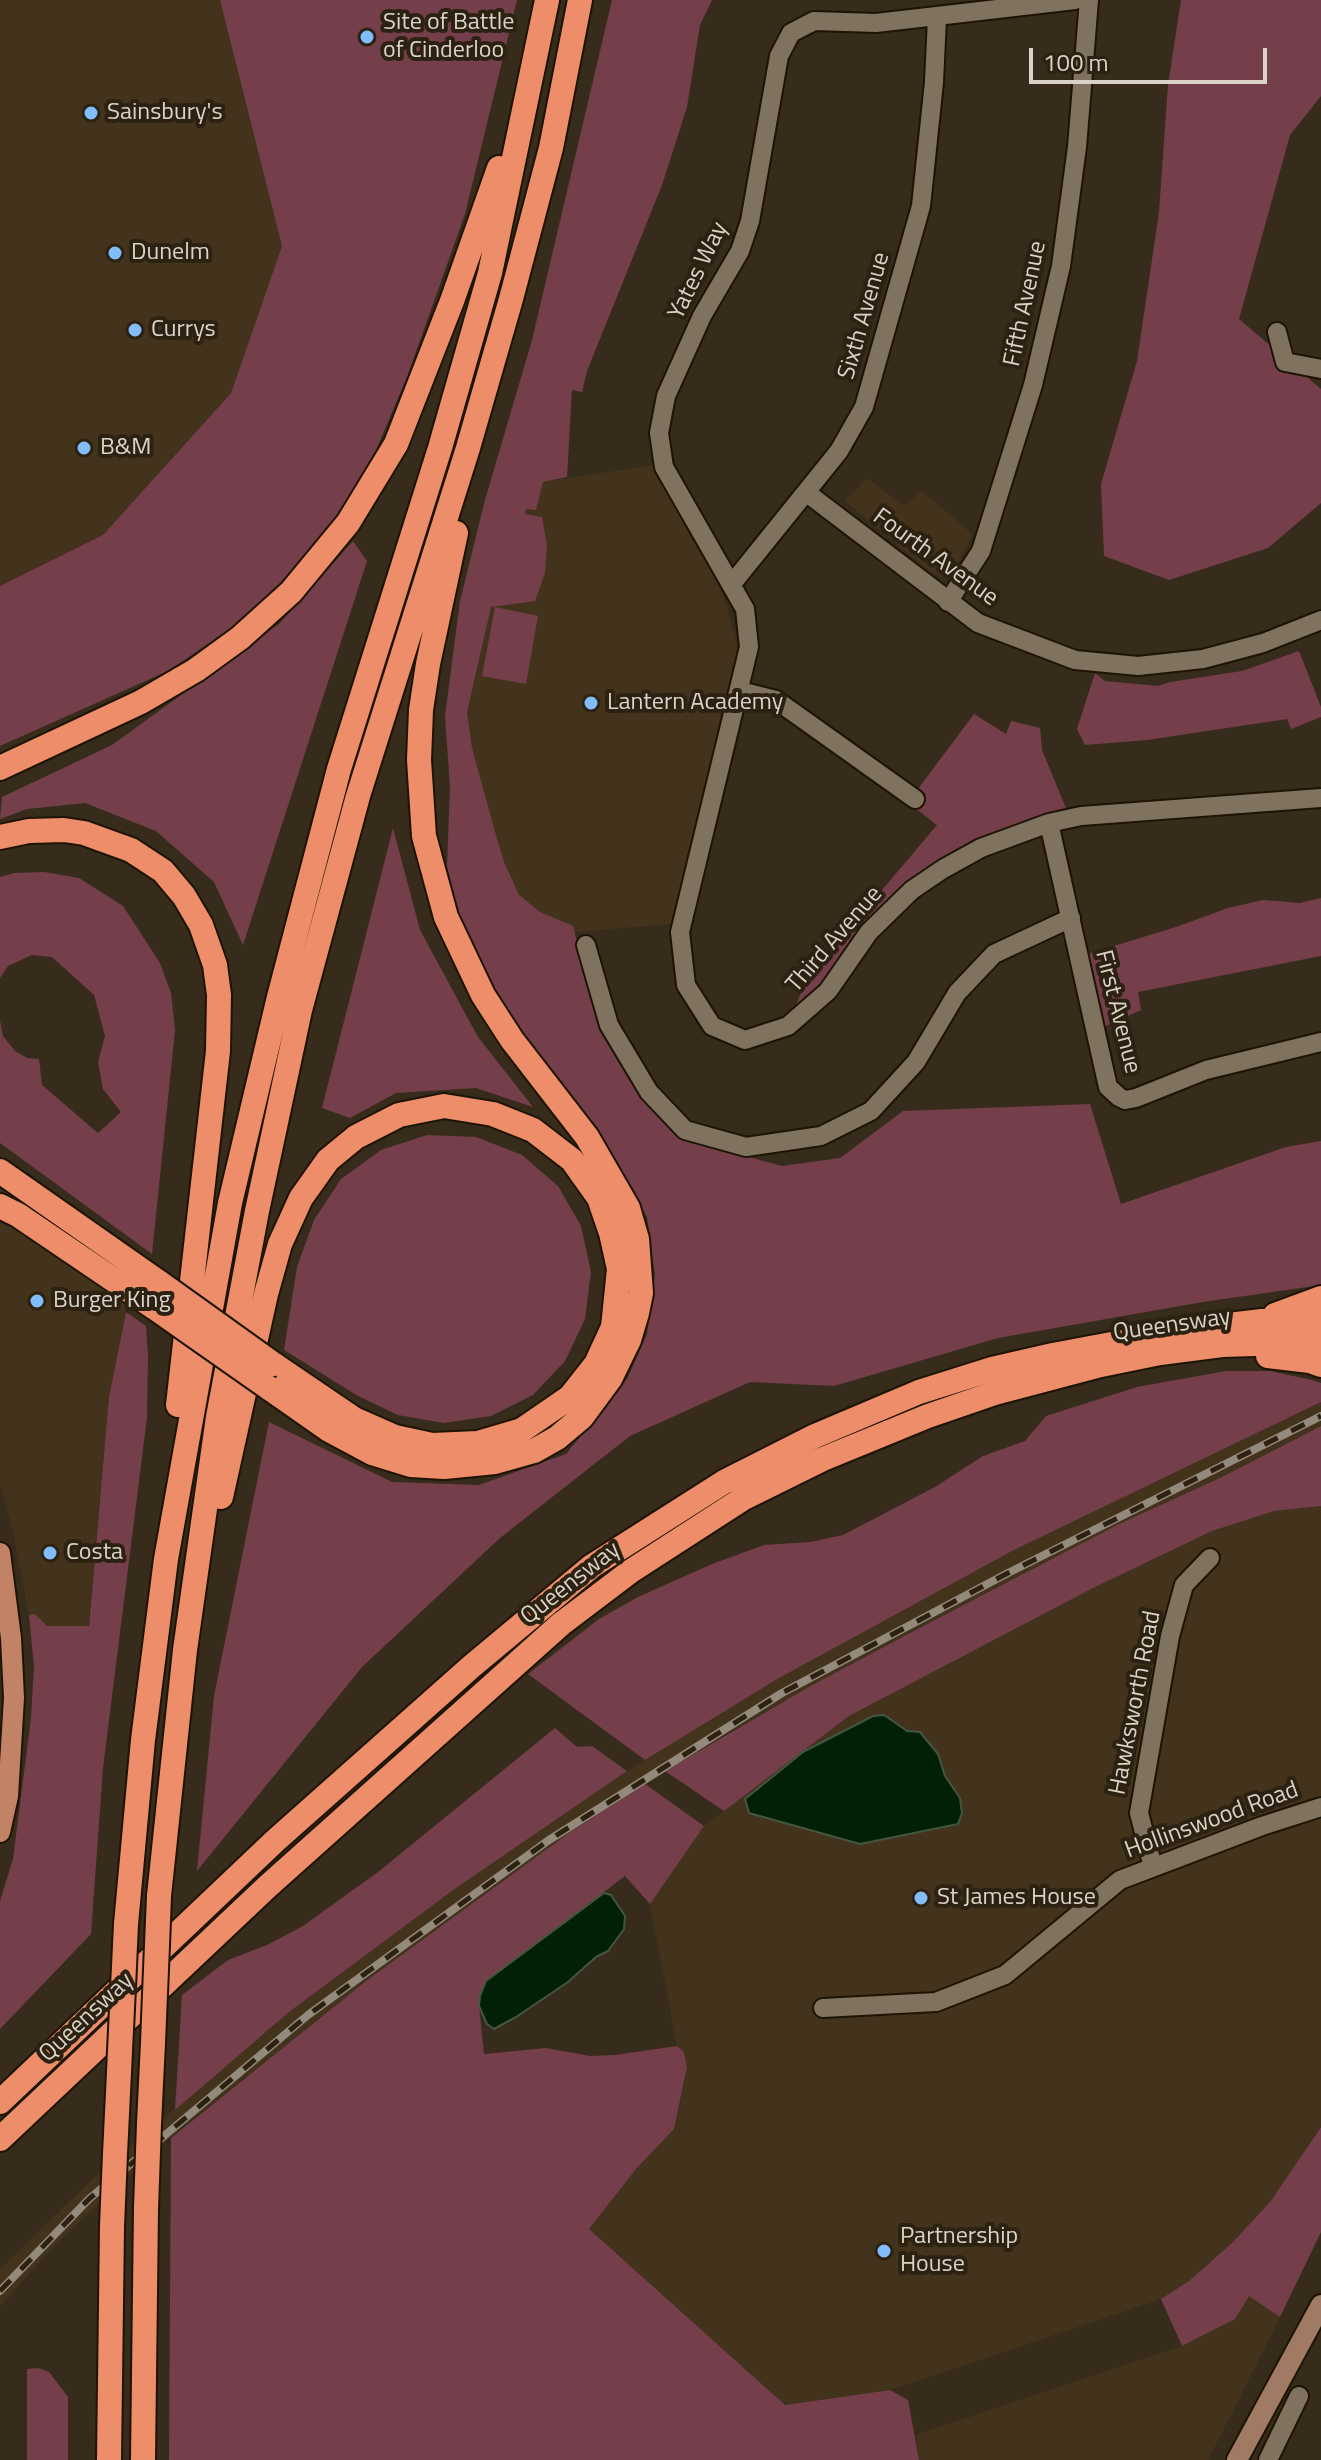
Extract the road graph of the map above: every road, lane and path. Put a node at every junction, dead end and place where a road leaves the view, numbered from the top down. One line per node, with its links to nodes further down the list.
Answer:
1 (547, 0): 6 (highway)
2 (580, 0): 9 (highway)
3 (1075, 0): 5 (street, Yates Way)
4 (1089, 0): 12 (street, Fifth Avenue)
5 (937, 18): 10 (street, Sixth Avenue); 11 (street, Yates Way)
6 (536, 55): 16 (highway); 35 (highway)
7 (1277, 332): 8 (street)
8 (1321, 369)
9 (468, 448): 32 (highway); 36 (highway)
10 (807, 493): 11 (street, Sixth Avenue); 12 (street, Fourth Avenue)
11 (731, 585): 13 (street, Yates Way)
12 (948, 602): 14 (street, Fourth Avenue)
13 (745, 609): 15 (street, Third Avenue)
14 (1321, 620)
15 (740, 691): 18 (street); 19 (street, Third Avenue)
16 (0, 768)
17 (1321, 798): 19 (street, Third Avenue)
18 (915, 799)
19 (1049, 823): 21 (street, First Avenue)
20 (0, 837): 35 (highway)
21 (1071, 918): 22 (street); 23 (street, First Avenue)
22 (586, 945)
23 (1321, 1042)
24 (0, 1171): 32 (highway, bridge)
25 (0, 1206): 32 (highway, bridge)
26 (1321, 1298): 28 (highway)
27 (1321, 1319): 28 (highway, Queensway)
28 (1262, 1321): 41 (highway, Queensway)
29 (1321, 1342): 30 (highway, Queensway)
30 (1101, 1365): 31 (highway); 42 (highway, Queensway)
31 (1321, 1365)
32 (271, 1376): 36 (highway)
33 (0, 1553): 38 (main road)
34 (1210, 1558): 39 (street, Hawksworth Road)
35 (166, 1559): 45 (highway, bridge)
36 (185, 1650): 46 (highway, bridge)
37 (1321, 1807): 39 (street, Hollinswood Road)
38 (0, 1832)
39 (1153, 1867): 40 (street, Hollinswood Road)
40 (823, 2008)
41 (0, 2102)
42 (0, 2139)
43 (1321, 2305): 47 (main road)
44 (1299, 2396): 48 (street)
45 (109, 2460)
46 (143, 2460)
47 (1237, 2460)
48 (1268, 2460)

